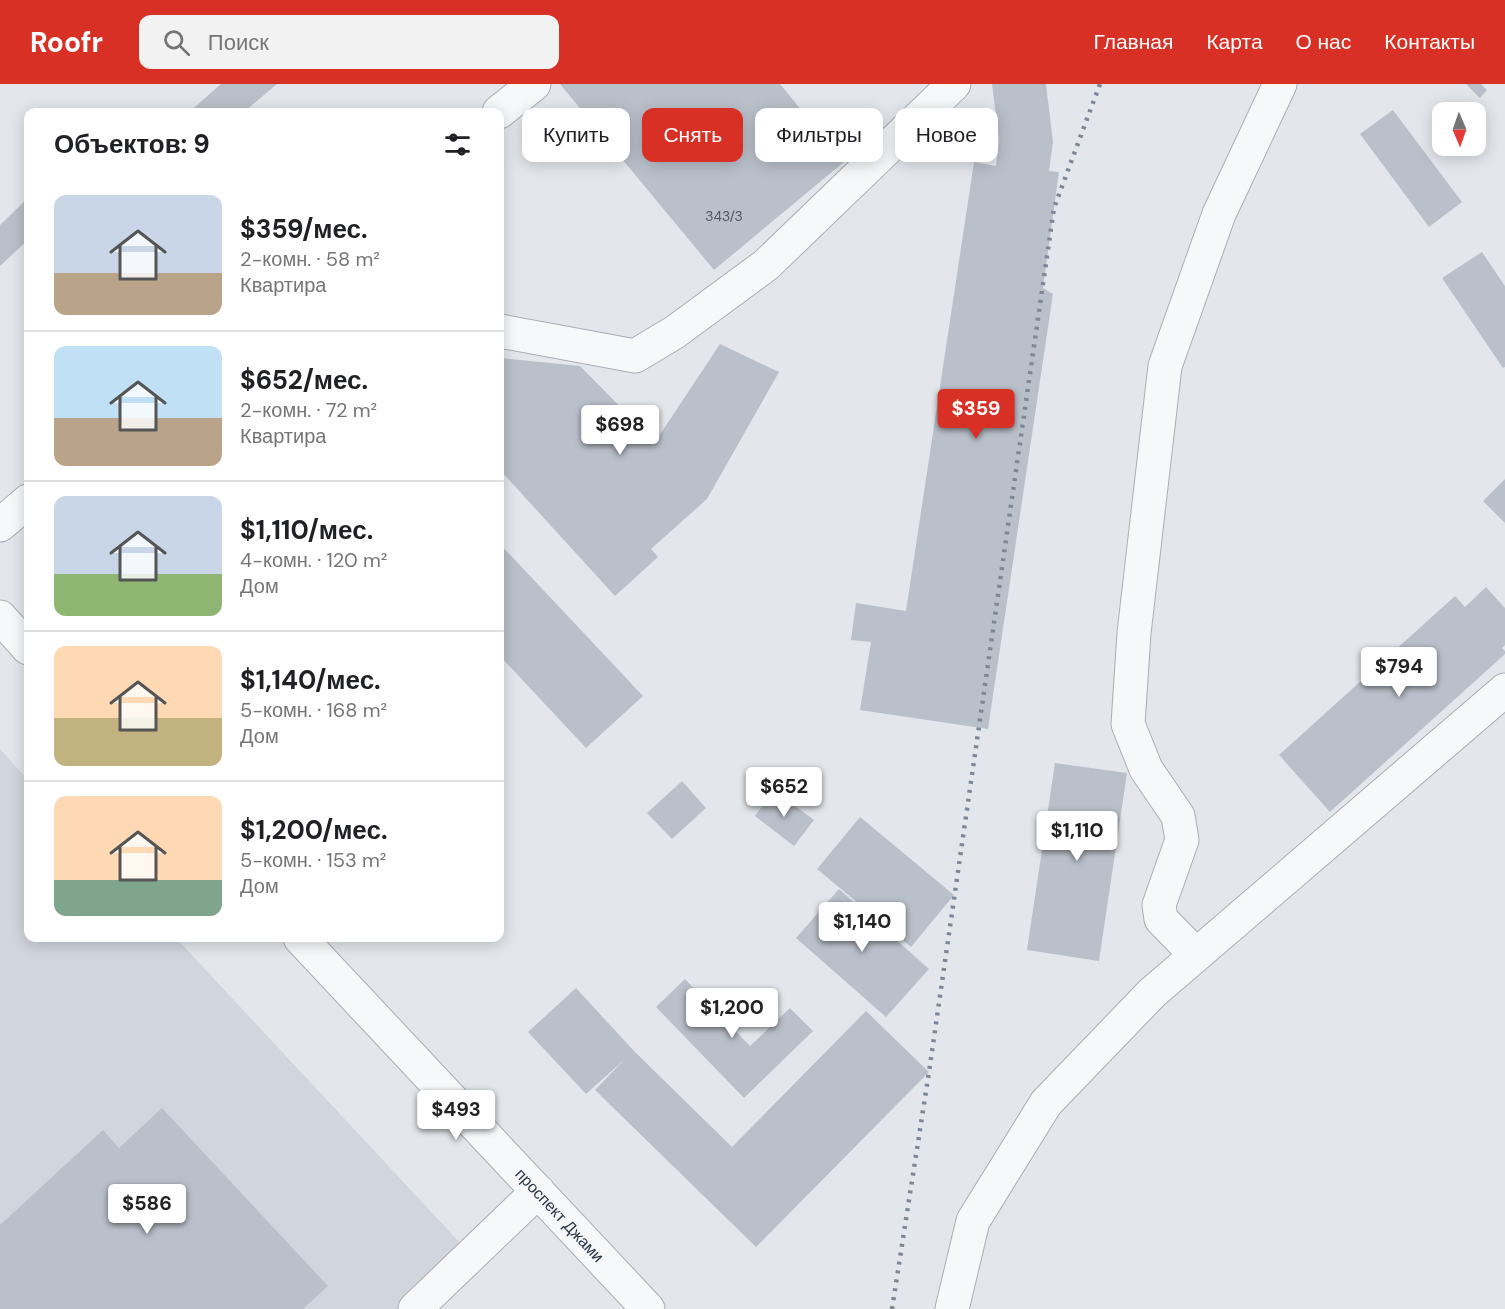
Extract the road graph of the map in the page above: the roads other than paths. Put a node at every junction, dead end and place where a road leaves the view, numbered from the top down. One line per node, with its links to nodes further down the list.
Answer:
1 (534, 84): 4 (street)
2 (954, 84): 5 (street)
3 (1280, 84): 12 (street)
4 (504, 108)
5 (504, 331)
6 (24, 504): 7 (street)
7 (0, 525)
8 (0, 617): 9 (street)
9 (24, 644)
10 (1505, 690): 12 (street)
11 (304, 942): 13 (street, проспект Джами)
12 (1196, 955): 16 (street)
13 (538, 1191): 14 (street); 15 (street, проспект Джами)
14 (415, 1309)
15 (648, 1309)
16 (952, 1309)

